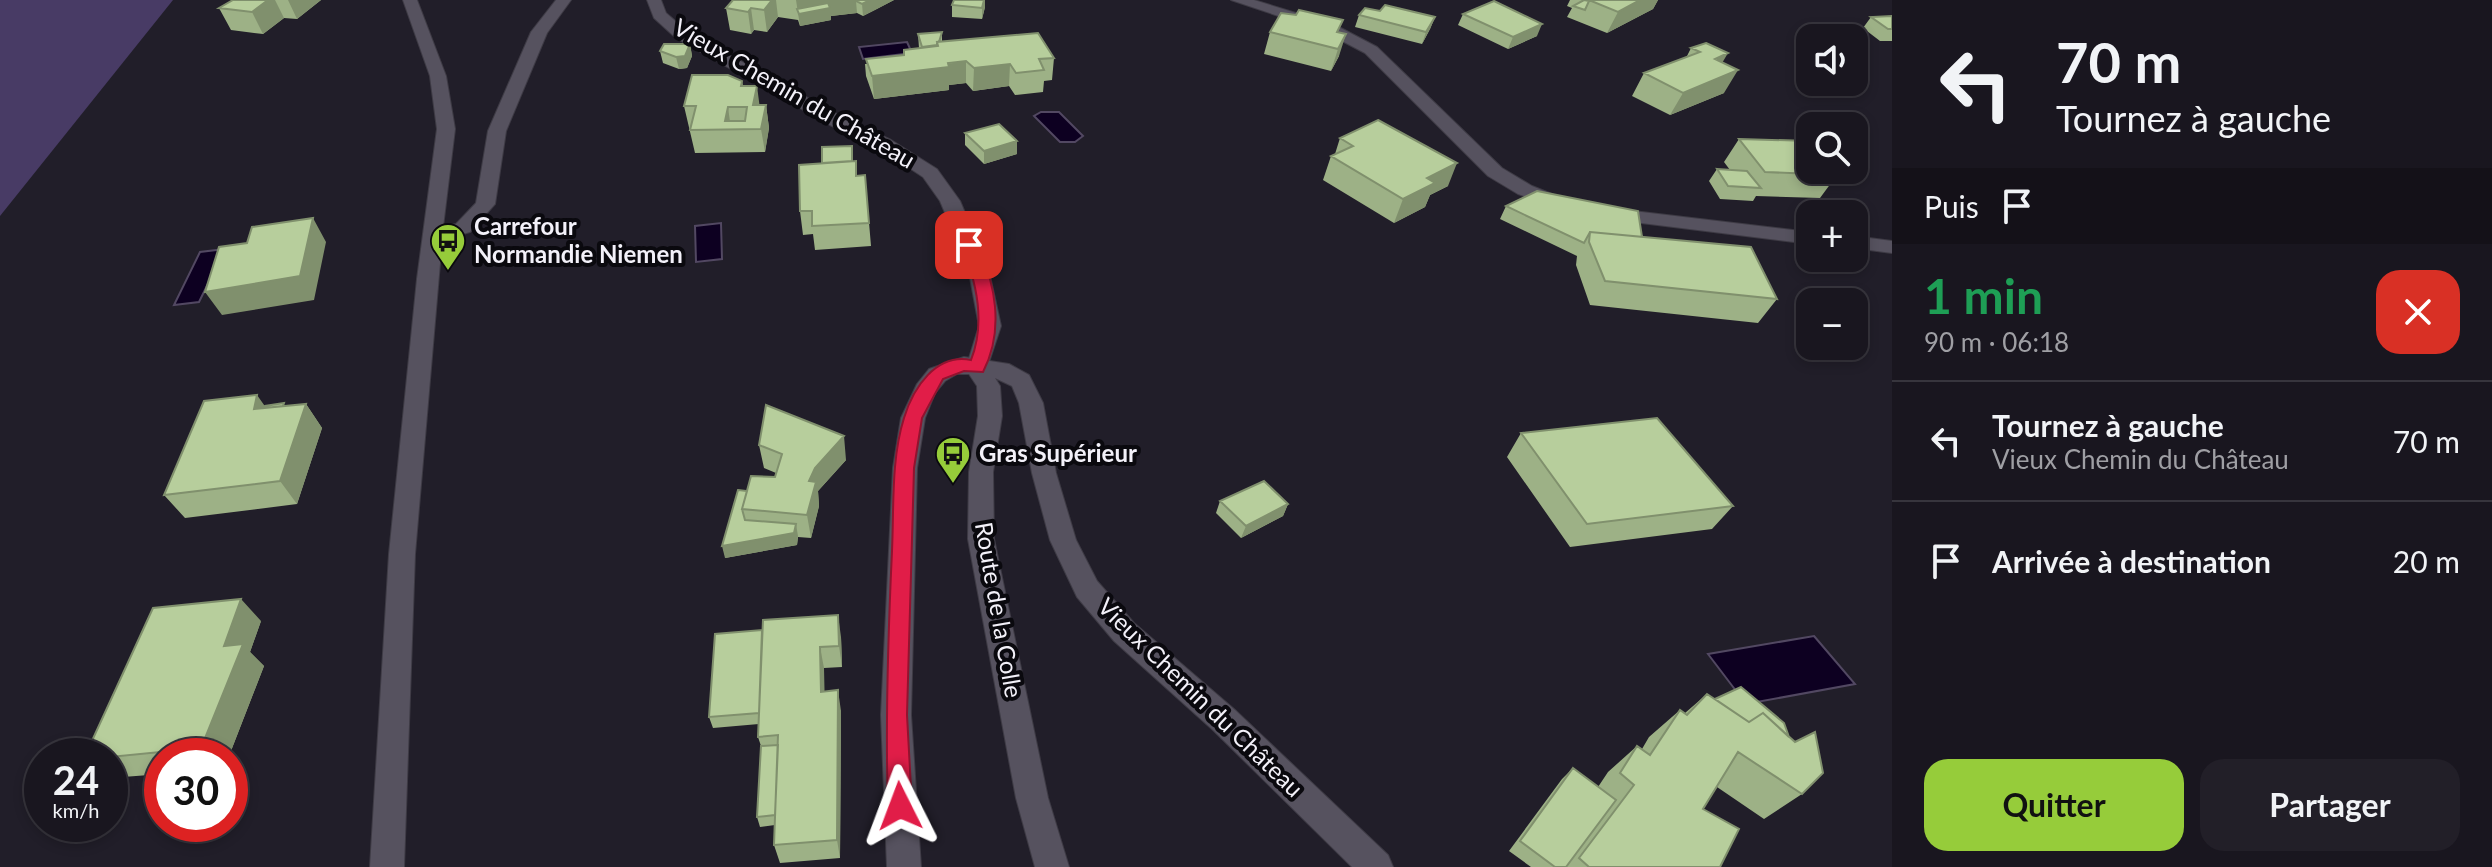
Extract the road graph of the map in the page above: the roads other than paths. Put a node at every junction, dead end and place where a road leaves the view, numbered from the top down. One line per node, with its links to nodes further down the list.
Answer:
1 (410, 0): 5 (street)
2 (564, 0): 5 (street)
3 (654, 0): 9 (street, Vieux Chemin du Château)
4 (1238, 0): 6 (street)
5 (434, 236): 10 (street)
6 (1796, 236)
7 (1868, 244): 8 (street)
8 (1892, 247)
9 (977, 368): 11 (street); 12 (street, Route de la Colle); 13 (street, Vieux Chemin du Château)
10 (387, 867)
11 (904, 867)
12 (1052, 867)
13 (1376, 867)

